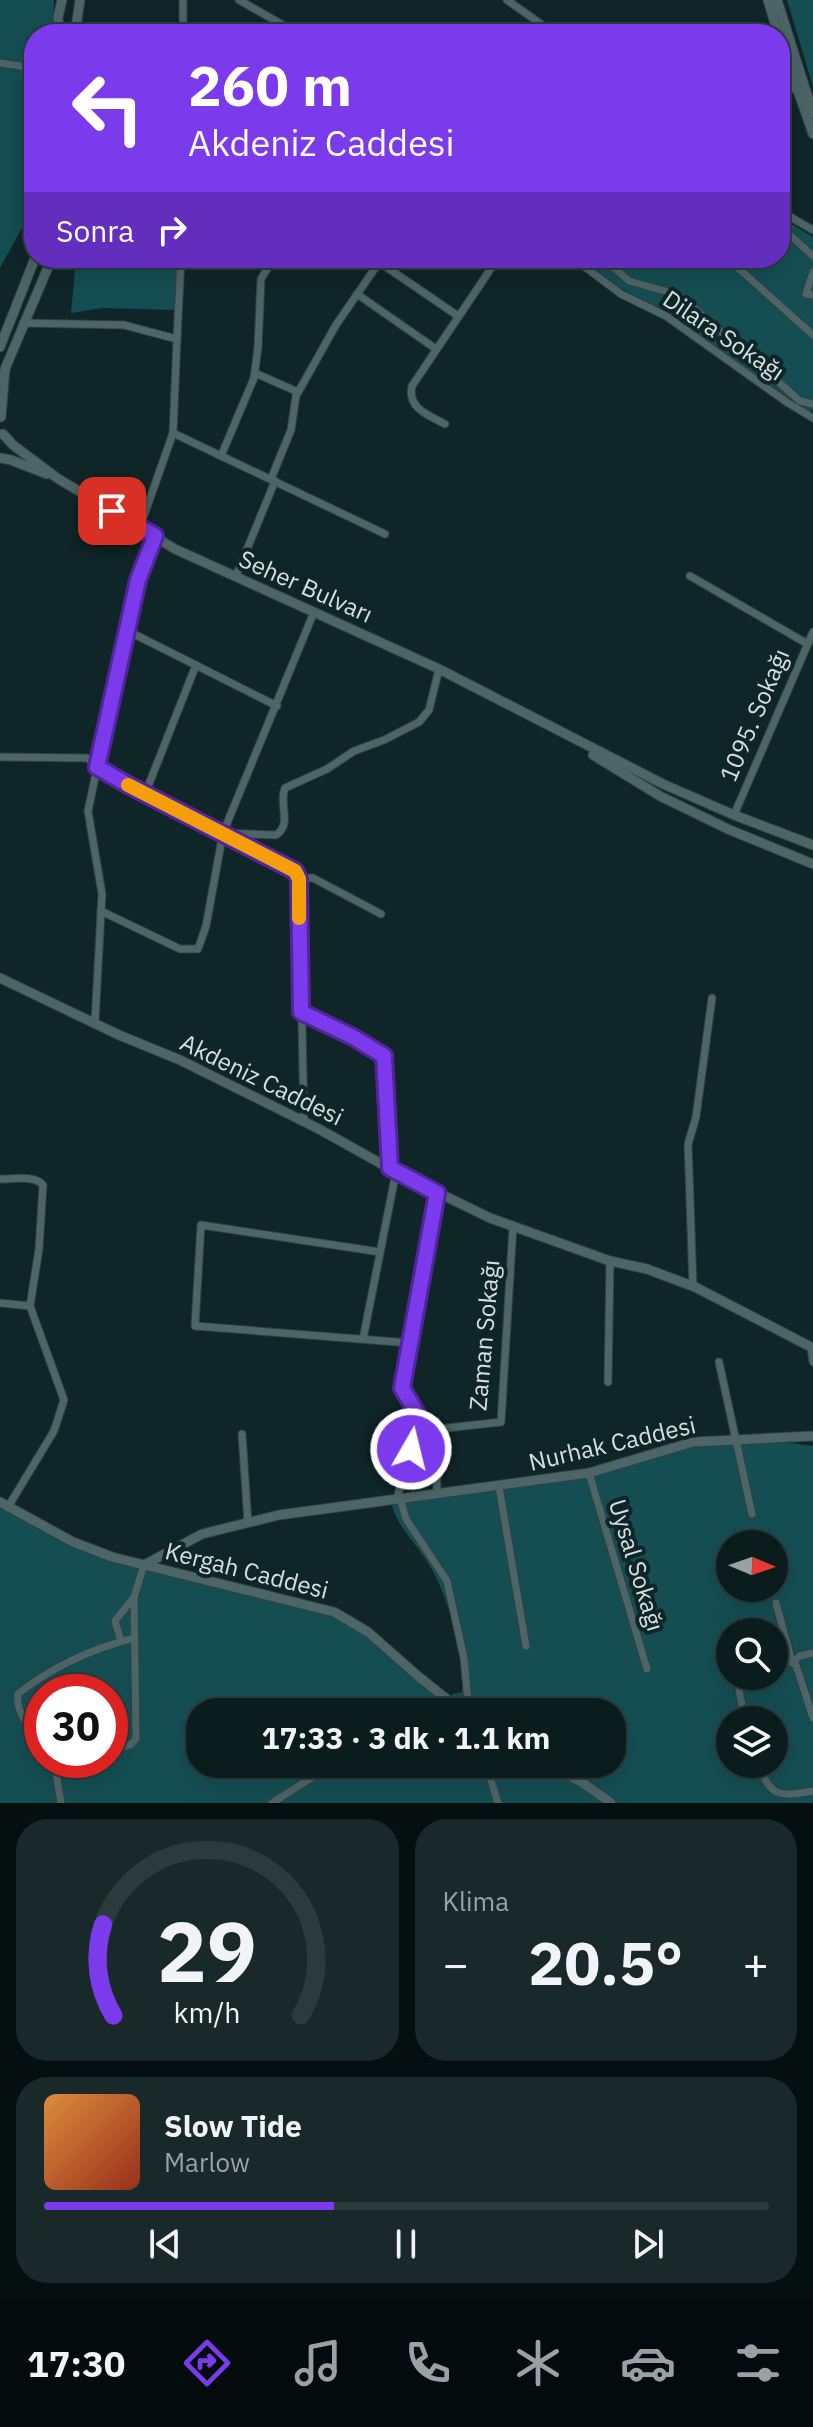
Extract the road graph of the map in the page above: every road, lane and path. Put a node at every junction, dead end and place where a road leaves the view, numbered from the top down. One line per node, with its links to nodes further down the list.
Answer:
1 (62, 0): 8 (street)
2 (80, 0): 9 (street)
3 (183, 0): 10 (street)
4 (239, 0): 11 (street)
5 (507, 0): 12 (street)
6 (768, 0): 13 (street)
7 (777, 0): 14 (street)
8 (58, 24)
9 (76, 24)
10 (183, 24)
11 (281, 24)
12 (541, 24)
13 (775, 24)
14 (784, 24)
15 (790, 42): 19 (street)
16 (790, 59): 19 (street)
17 (0, 63): 18 (street)
18 (24, 67)
19 (804, 88): 20 (street); 21 (street)
20 (813, 113)
21 (813, 134)
22 (790, 217): 23 (street)
23 (813, 230)
24 (790, 235): 25 (street)
25 (813, 256)
26 (31, 268): 43 (street)
27 (48, 268): 40 (street)
28 (181, 268): 42 (street)
29 (268, 268): 45 (street)
30 (375, 268): 37 (street)
31 (391, 268): 39 (street)
32 (491, 268): 39 (street)
33 (586, 268): 49 (street, Dilara Sokağı)
34 (614, 268): 47 (street)
35 (738, 268): 41 (street)
36 (813, 272): 38 (street)
37 (357, 294): 44 (street); 46 (street)
38 (813, 295)
39 (458, 316): 44 (street)
40 (23, 323): 42 (street); 48 (street)
41 (813, 335)
42 (177, 339): 51 (street)
43 (0, 347)
44 (436, 349): 50 (street)
45 (255, 373): 46 (street); 53 (street)
46 (298, 392): 56 (street)
47 (813, 404)
48 (0, 416): 52 (street)
49 (813, 418)
50 (445, 424)
51 (173, 433): 53 (street); 57 (street)
52 (1, 438): 55 (street, Seher Bulvarı)
53 (221, 456): 56 (street)
54 (0, 458): 55 (street, Seher Bulvarı)
55 (57, 478): 57 (street, Seher Bulvarı)
56 (273, 480): 58 (street); 60 (street)
57 (140, 527): 59 (street, Seher Bulvarı)
58 (385, 534)
59 (155, 536): 60 (street, Seher Bulvarı); 63 (street)
60 (236, 576): 62 (street, Seher Bulvarı)
61 (690, 576): 64 (street)
62 (314, 612): 66 (street, Seher Bulvarı); 67 (street)
63 (126, 630): 65 (street); 70 (street)
64 (810, 638): 72 (street, 1095. Sokağı)
65 (196, 665): 67 (street); 71 (street)
66 (439, 669): 68 (street, Seher Bulvarı); 73 (street)
67 (277, 706): 73 (street)
68 (543, 724): 72 (street, Seher Bulvarı); 75 (street, Seher Bulvarı)
69 (0, 757): 70 (street)
70 (97, 767): 71 (street); 77 (street)
71 (145, 794): 73 (street)
72 (734, 815): 74 (street, Seher Bulvarı)
73 (223, 833): 76 (street); 77 (street)
74 (813, 844)
75 (813, 864)
76 (299, 878): 78 (street); 81 (street)
77 (101, 911): 82 (street)
78 (381, 914)
79 (0, 978): 82 (street, Akdeniz Caddesi)
80 (712, 998): 90 (street)
81 (301, 1012): 83 (street); 84 (street)
82 (95, 1022): 83 (street, Akdeniz Caddesi)
83 (304, 1122): 84 (street, Akdeniz Caddesi)
84 (393, 1170): 86 (street, Akdeniz Caddesi); 88 (street)
85 (0, 1179): 92 (street)
86 (437, 1193): 87 (street, Akdeniz Caddesi); 94 (street)
87 (513, 1227): 89 (street, Akdeniz Caddesi); 104 (street, Zaman Sokağı)
88 (380, 1252): 93 (street); 93 (street)
89 (610, 1261): 90 (street, Akdeniz Caddesi); 98 (street)
90 (693, 1286): 95 (street, Akdeniz Caddesi)
91 (0, 1303): 92 (street)
92 (30, 1306): 106 (street)
93 (363, 1339): 94 (street)
94 (410, 1343): 105 (street)
95 (812, 1348): 97 (street)
96 (719, 1362): 101 (street)
97 (813, 1362)
98 (608, 1382)
99 (242, 1434): 108 (street)
100 (813, 1436): 101 (street, Nurhak Caddesi)
101 (734, 1440): 102 (street, Nurhak Caddesi); 107 (street)
102 (589, 1473): 103 (street, Nurhak Caddesi); 118 (street, Uysal Sokağı)
103 (499, 1487): 104 (street, Nurhak Caddesi); 114 (street)
104 (437, 1494): 105 (street, Nurhak Caddesi)
105 (398, 1498): 108 (street, Nurhak Caddesi); 122 (street)
106 (3, 1505): 109 (street, Kergah Caddesi)
107 (752, 1514)
108 (248, 1523): 109 (street, Nurhak Caddesi)
109 (144, 1565): 110 (street); 121 (street, Kergah Caddesi)
110 (134, 1597): 112 (street); 113 (street)
111 (776, 1603): 117 (street)
112 (134, 1638): 113 (street); 125 (street)
113 (121, 1641): 119 (street)
114 (526, 1646)
115 (813, 1653): 117 (street)
116 (788, 1661): 117 (street)
117 (792, 1662): 123 (street)
118 (647, 1669)
119 (45, 1674)
120 (24, 1689): 124 (street)
121 (446, 1698)
122 (463, 1698)
123 (813, 1718)
124 (24, 1719)
125 (128, 1746)
126 (55, 1778): 132 (street)
127 (311, 1778): 133 (street)
128 (490, 1778): 134 (street)
129 (574, 1778): 135 (street)
130 (765, 1778): 131 (street)
131 (813, 1791)
132 (61, 1803)
133 (272, 1803)
134 (498, 1803)
135 (611, 1803)

